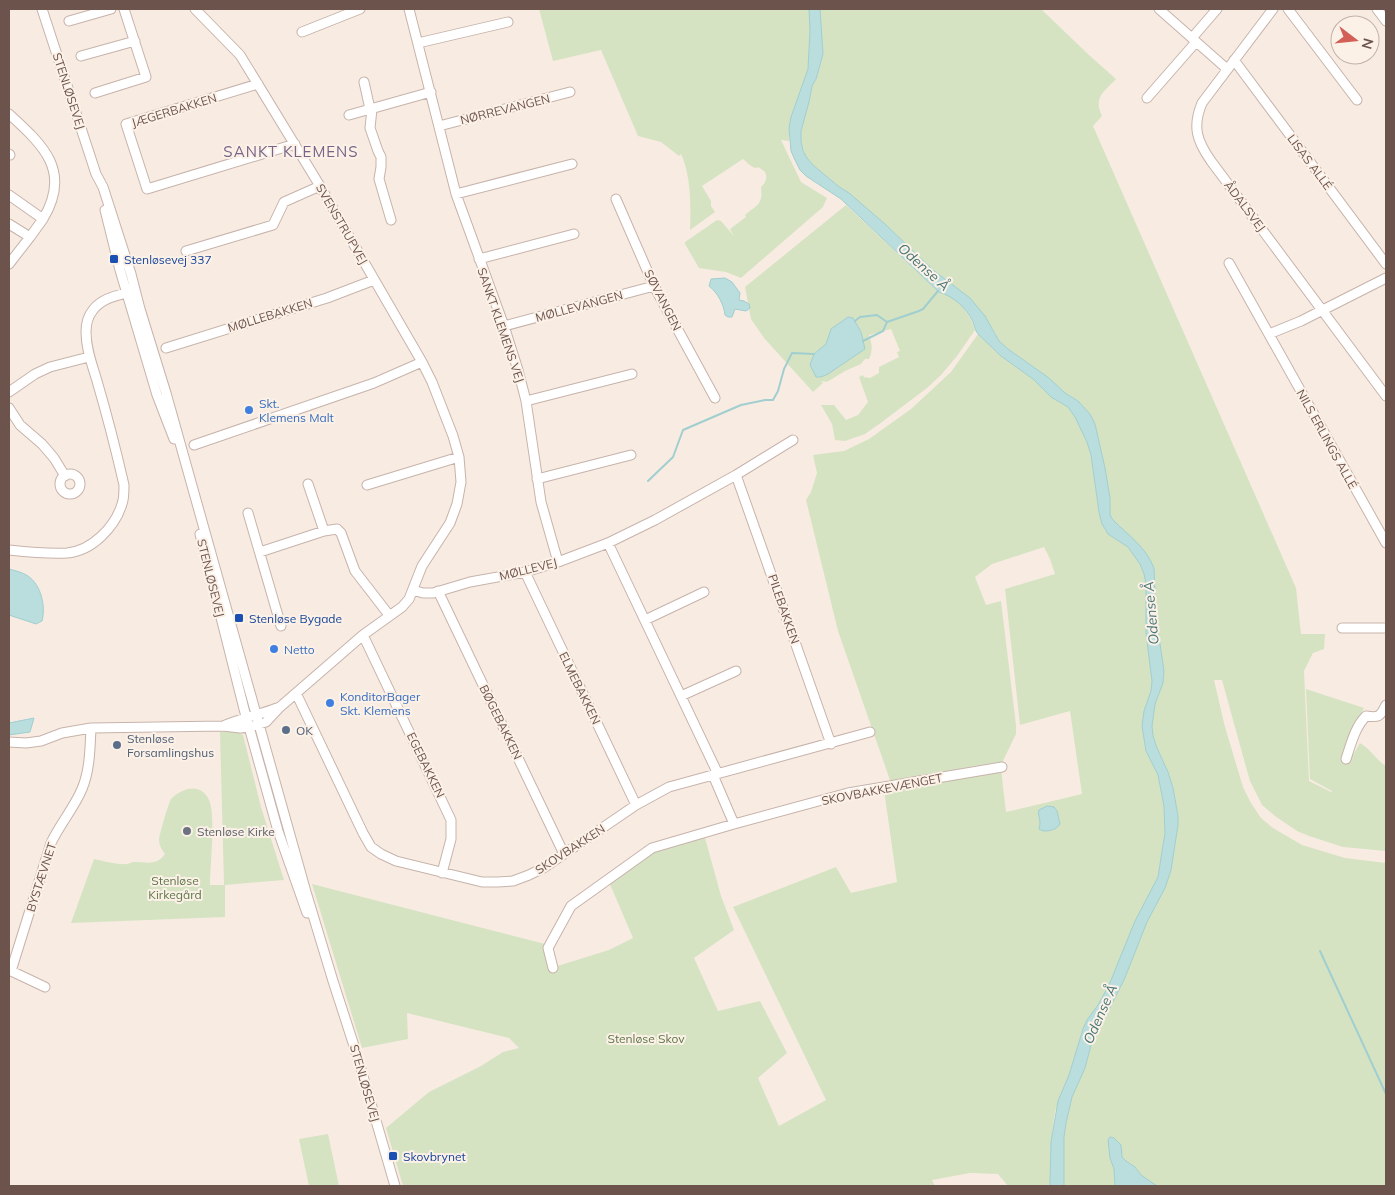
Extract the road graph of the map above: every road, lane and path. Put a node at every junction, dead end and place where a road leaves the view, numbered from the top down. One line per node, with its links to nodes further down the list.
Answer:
1 (42, 9): 52 (street, STENLØSEVEJ)
2 (112, 9): 12 (street)
3 (124, 9): 17 (street)
4 (195, 9): 23 (street, SVENSTRUPVEJ)
5 (360, 9): 15 (street)
6 (409, 9): 18 (street, SANKT KLEMENS VEJ)
7 (1160, 9): 16 (street)
8 (1217, 9): 16 (street)
9 (1273, 9): 20 (street, ÅDALSVEJ)
10 (1288, 9): 28 (street)
11 (1377, 9): 13 (street)
12 (69, 21)
13 (1386, 21)
14 (508, 22): 18 (street)
15 (302, 32)
16 (1194, 40): 21 (street); 27 (street)
17 (135, 41): 19 (street); 26 (street)
18 (418, 43): 24 (street, SANKT KLEMENS VEJ)
19 (81, 56)
20 (1234, 60): 21 (street, ÅDALSVEJ); 48 (street, LISAS ALLÉ)
21 (1227, 69): 53 (street, ÅDALSVEJ)
22 (364, 82): 29 (street)
23 (258, 84): 33 (street, SVENSTRUPVEJ); 33 (street, JÆGERBAKKEN)
24 (430, 92): 29 (street); 32 (street, SANKT KLEMENS VEJ)
25 (570, 92): 32 (street, NØRREVANGEN)
26 (94, 94)
27 (1147, 98)
28 (1357, 100)
29 (371, 109): 31 (street); 40 (street)
30 (9, 114): 39 (street)
31 (349, 115)
32 (439, 126): 36 (street, SANKT KLEMENS VEJ)
33 (295, 144): 35 (street, SVENSTRUPVEJ)
34 (572, 164): 36 (street)
35 (320, 186): 44 (street); 50 (street, SVENSTRUPVEJ)
36 (456, 194): 45 (street, SANKT KLEMENS VEJ)
37 (9, 195): 39 (street)
38 (616, 199): 51 (street, SØVANGEN)
39 (43, 219): 43 (street)
40 (391, 220)
41 (9, 224): 43 (street)
42 (574, 234): 45 (street)
43 (30, 237): 47 (street)
44 (186, 252)
45 (479, 259): 54 (street, SANKT KLEMENS VEJ)
46 (1229, 263): 55 (street, NILS ERLINGS ALLÉ)
47 (9, 264)
48 (1386, 264)
49 (1386, 278): 53 (street)
50 (374, 280): 56 (street, MØLLEBAKKEN); 58 (street, SVENSTRUPVEJ)
51 (654, 286): 54 (street, MØLLEVANGEN); 62 (street, SØVANGEN)
52 (131, 291): 57 (street); 95 (street, STENLØSEVEJ); 96 (street, STENLØSEVEJ)
53 (1322, 310): 55 (street); 61 (street, ÅDALSVEJ)
54 (504, 326): 63 (street, SANKT KLEMENS VEJ)
55 (1269, 334): 77 (street, NILS ERLINGS ALLÉ)
56 (166, 348)
57 (89, 357): 60 (street); 78 (street)
58 (422, 362): 66 (street); 68 (street, SVENSTRUPVEJ)
59 (632, 374): 63 (street)
60 (9, 392)
61 (1386, 396)
62 (715, 398)
63 (526, 401): 71 (street, SANKT KLEMENS VEJ)
64 (9, 408): 70 (street)
65 (793, 440): 69 (street, MØLLEVEJ)
66 (194, 445)
67 (631, 455): 71 (street)
68 (459, 457): 73 (street); 82 (street, SVENSTRUPVEJ)
69 (736, 475): 76 (street, MØLLEVEJ); 102 (street, PILEBAKKEN)
70 (65, 476)
71 (537, 479): 80 (street, SANKT KLEMENS VEJ)
72 (308, 484): 75 (street)
73 (367, 485)
74 (248, 513): 79 (street)
75 (324, 531): 79 (street); 85 (street)
76 (608, 543): 80 (street, MØLLEVEJ); 86 (street)
77 (1386, 544)
78 (9, 550)
79 (260, 552): 87 (street)
80 (558, 562): 81 (street, MØLLEVEJ)
81 (524, 572): 83 (street, MØLLEVEJ); 106 (street, ELMEBAKKEN)
82 (413, 590): 83 (street, MØLLEVEJ); 85 (street)
83 (438, 591): 108 (street, BØGEBAKKEN)
84 (704, 592): 86 (street)
85 (389, 615): 90 (street)
86 (645, 620): 93 (street)
87 (281, 626)
88 (1342, 628): 89 (street)
89 (1386, 628)
90 (363, 635): 92 (street); 109 (street, EGEBAKKEN)
91 (736, 671): 93 (street)
92 (296, 693): 96 (street); 109 (street, SKOVBAKKEN)
93 (681, 696): 105 (street)
94 (1386, 705): 103 (street)
95 (247, 717): 96 (street); 97 (street); 98 (street, STENLØSEVEJ)
96 (257, 720): 98 (street); 112 (street, STENLØSEVEJ)
97 (223, 726): 98 (street); 99 (street)
98 (249, 727): 112 (street, STENLØSEVEJ)
99 (91, 728): 101 (street); 111 (street, BYSTÆVNET)
100 (870, 732): 102 (street, SKOVBAKKEN)
101 (9, 742)
102 (831, 744): 105 (street, SKOVBAKKEN)
103 (1346, 759)
104 (1002, 767): 107 (street, SKOVBAKKEVÆNGET)
105 (715, 775): 106 (street, SKOVBAKKEN); 107 (street)
106 (636, 805): 108 (street, SKOVBAKKEN)
107 (734, 824): 110 (street, SKOVBAKKEVÆNGET)
108 (564, 854): 109 (street, SKOVBAKKEN)
109 (442, 872)
110 (553, 968)
111 (10, 970): 113 (street, BYSTÆVNET)
112 (333, 981): 114 (street, STENLØSEVEJ)
113 (45, 987)
114 (395, 1186)

